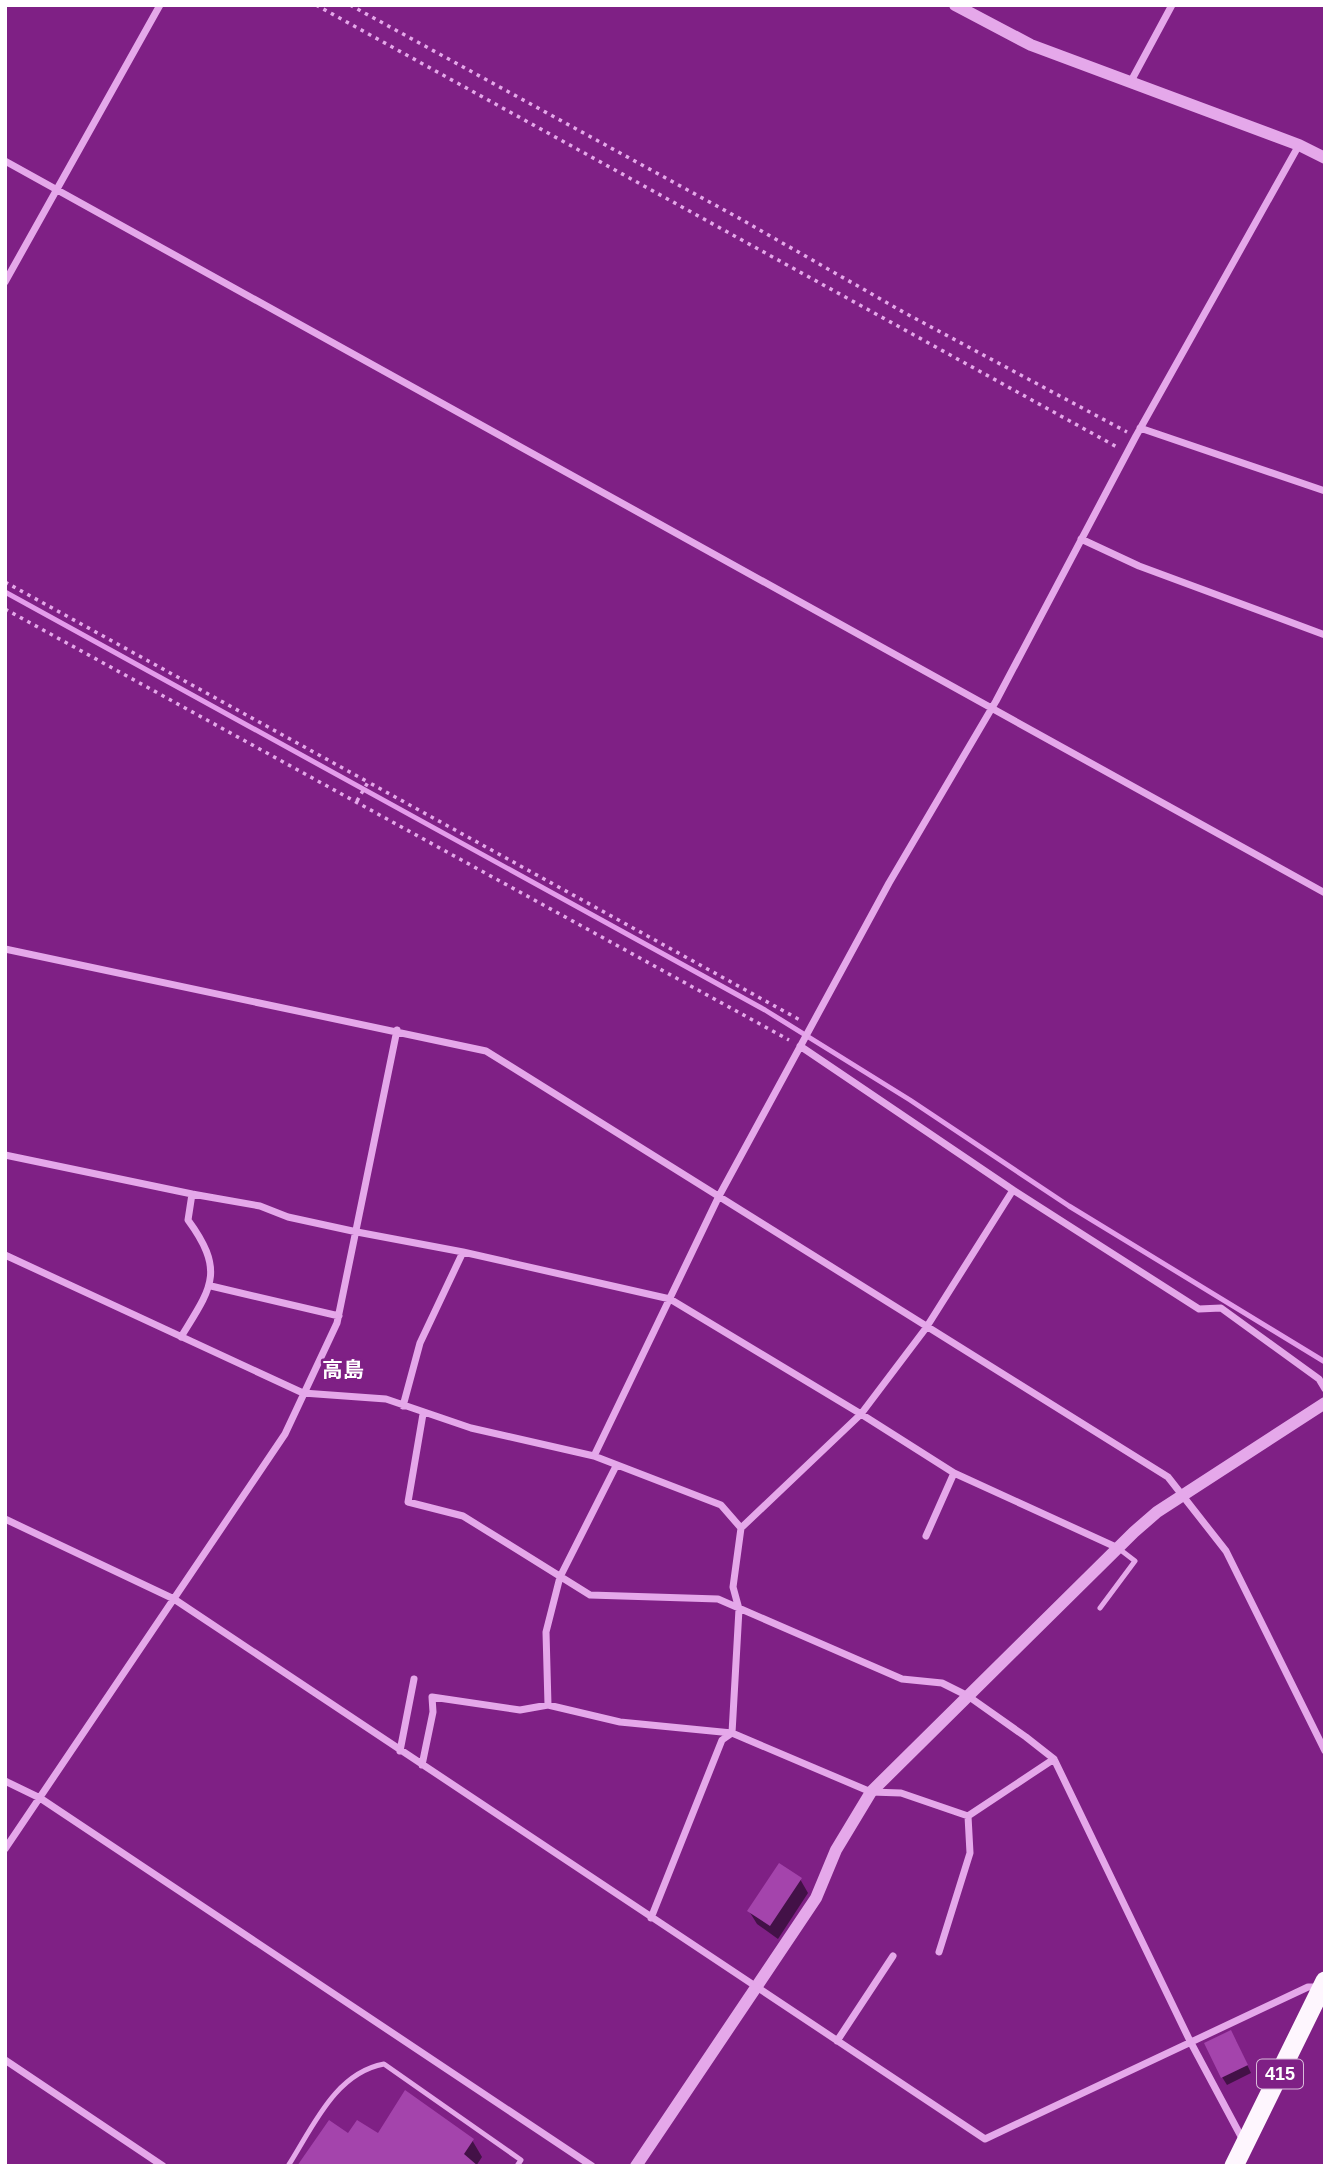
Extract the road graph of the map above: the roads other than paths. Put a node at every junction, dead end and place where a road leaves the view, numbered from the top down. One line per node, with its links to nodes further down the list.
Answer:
1 (160, 5): 8 (street)
2 (955, 5): 4 (street)
3 (1172, 5): 4 (street)
4 (1130, 83): 5 (street)
5 (1299, 145): 6 (street); 10 (street)
6 (1325, 158)
7 (5, 161): 8 (street)
8 (56, 189): 9 (street); 14 (street)
9 (5, 282)
10 (1138, 432): 11 (street); 12 (street)
11 (1325, 491)
12 (1080, 539): 13 (street); 14 (street)
13 (1325, 635)
14 (991, 709): 15 (street); 18 (street)
15 (1325, 894)
16 (5, 949): 17 (street)
17 (397, 1030): 22 (street); 23 (street)
18 (800, 1046): 20 (street); 22 (street)
19 (5, 1155): 21 (street)
20 (1013, 1190): 29 (street); 31 (street)
21 (192, 1194): 23 (street); 26 (street)
22 (719, 1196): 27 (street); 29 (street)
23 (357, 1232): 24 (street); 28 (street)
24 (463, 1252): 27 (street); 34 (street)
25 (5, 1255): 30 (street)
26 (211, 1286): 28 (street); 30 (street)
27 (670, 1299): 36 (street); 37 (street)
28 (339, 1316): 32 (street)
29 (926, 1328): 36 (street); 40 (street)
30 (181, 1337): 32 (street)
31 (1325, 1389)
32 (303, 1393): 34 (street); 46 (street)
33 (1325, 1403): 40 (street)
34 (403, 1406): 35 (street)
35 (423, 1414): 37 (street); 45 (street)
36 (861, 1414): 39 (street); 42 (street)
37 (594, 1456): 38 (street)
38 (615, 1466): 42 (street); 45 (street)
39 (954, 1473): 43 (street); 44 (street)
40 (1184, 1494): 44 (street); 54 (street)
41 (5, 1519): 46 (street)
42 (741, 1528): 48 (street)
43 (926, 1536)
44 (1118, 1548): 47 (lane); 50 (street)
45 (560, 1577): 48 (street); 51 (street)
46 (174, 1599): 53 (street); 59 (street)
47 (1100, 1608)
48 (739, 1609): 50 (street); 52 (street)
49 (414, 1679): 53 (street)
50 (968, 1696): 55 (street); 58 (street)
51 (548, 1705): 52 (street); 56 (street)
52 (732, 1732): 58 (street); 62 (street)
53 (400, 1751): 56 (street)
54 (1325, 1751)
55 (1054, 1759): 60 (street); 67 (street)
56 (422, 1765): 62 (street)
57 (5, 1781): 59 (street)
58 (871, 1792): 60 (street); 66 (street)
59 (40, 1798): 61 (street); 74 (street)
60 (968, 1815): 63 (street)
61 (5, 1849)
62 (651, 1918): 66 (street)
63 (939, 1952)
64 (893, 1955): 68 (street)
65 (1323, 1984): 67 (street); 70 (highway, 415)
66 (757, 1988): 68 (street); 75 (street)
67 (1190, 2040): 68 (street); 70 (street)
68 (837, 2041)
69 (5, 2060): 71 (street)
70 (1246, 2145): 76 (highway, 415)
71 (163, 2166)
72 (288, 2166): 73 (lane)
73 (517, 2166)
74 (592, 2166)
75 (636, 2166)
76 (1234, 2166)

